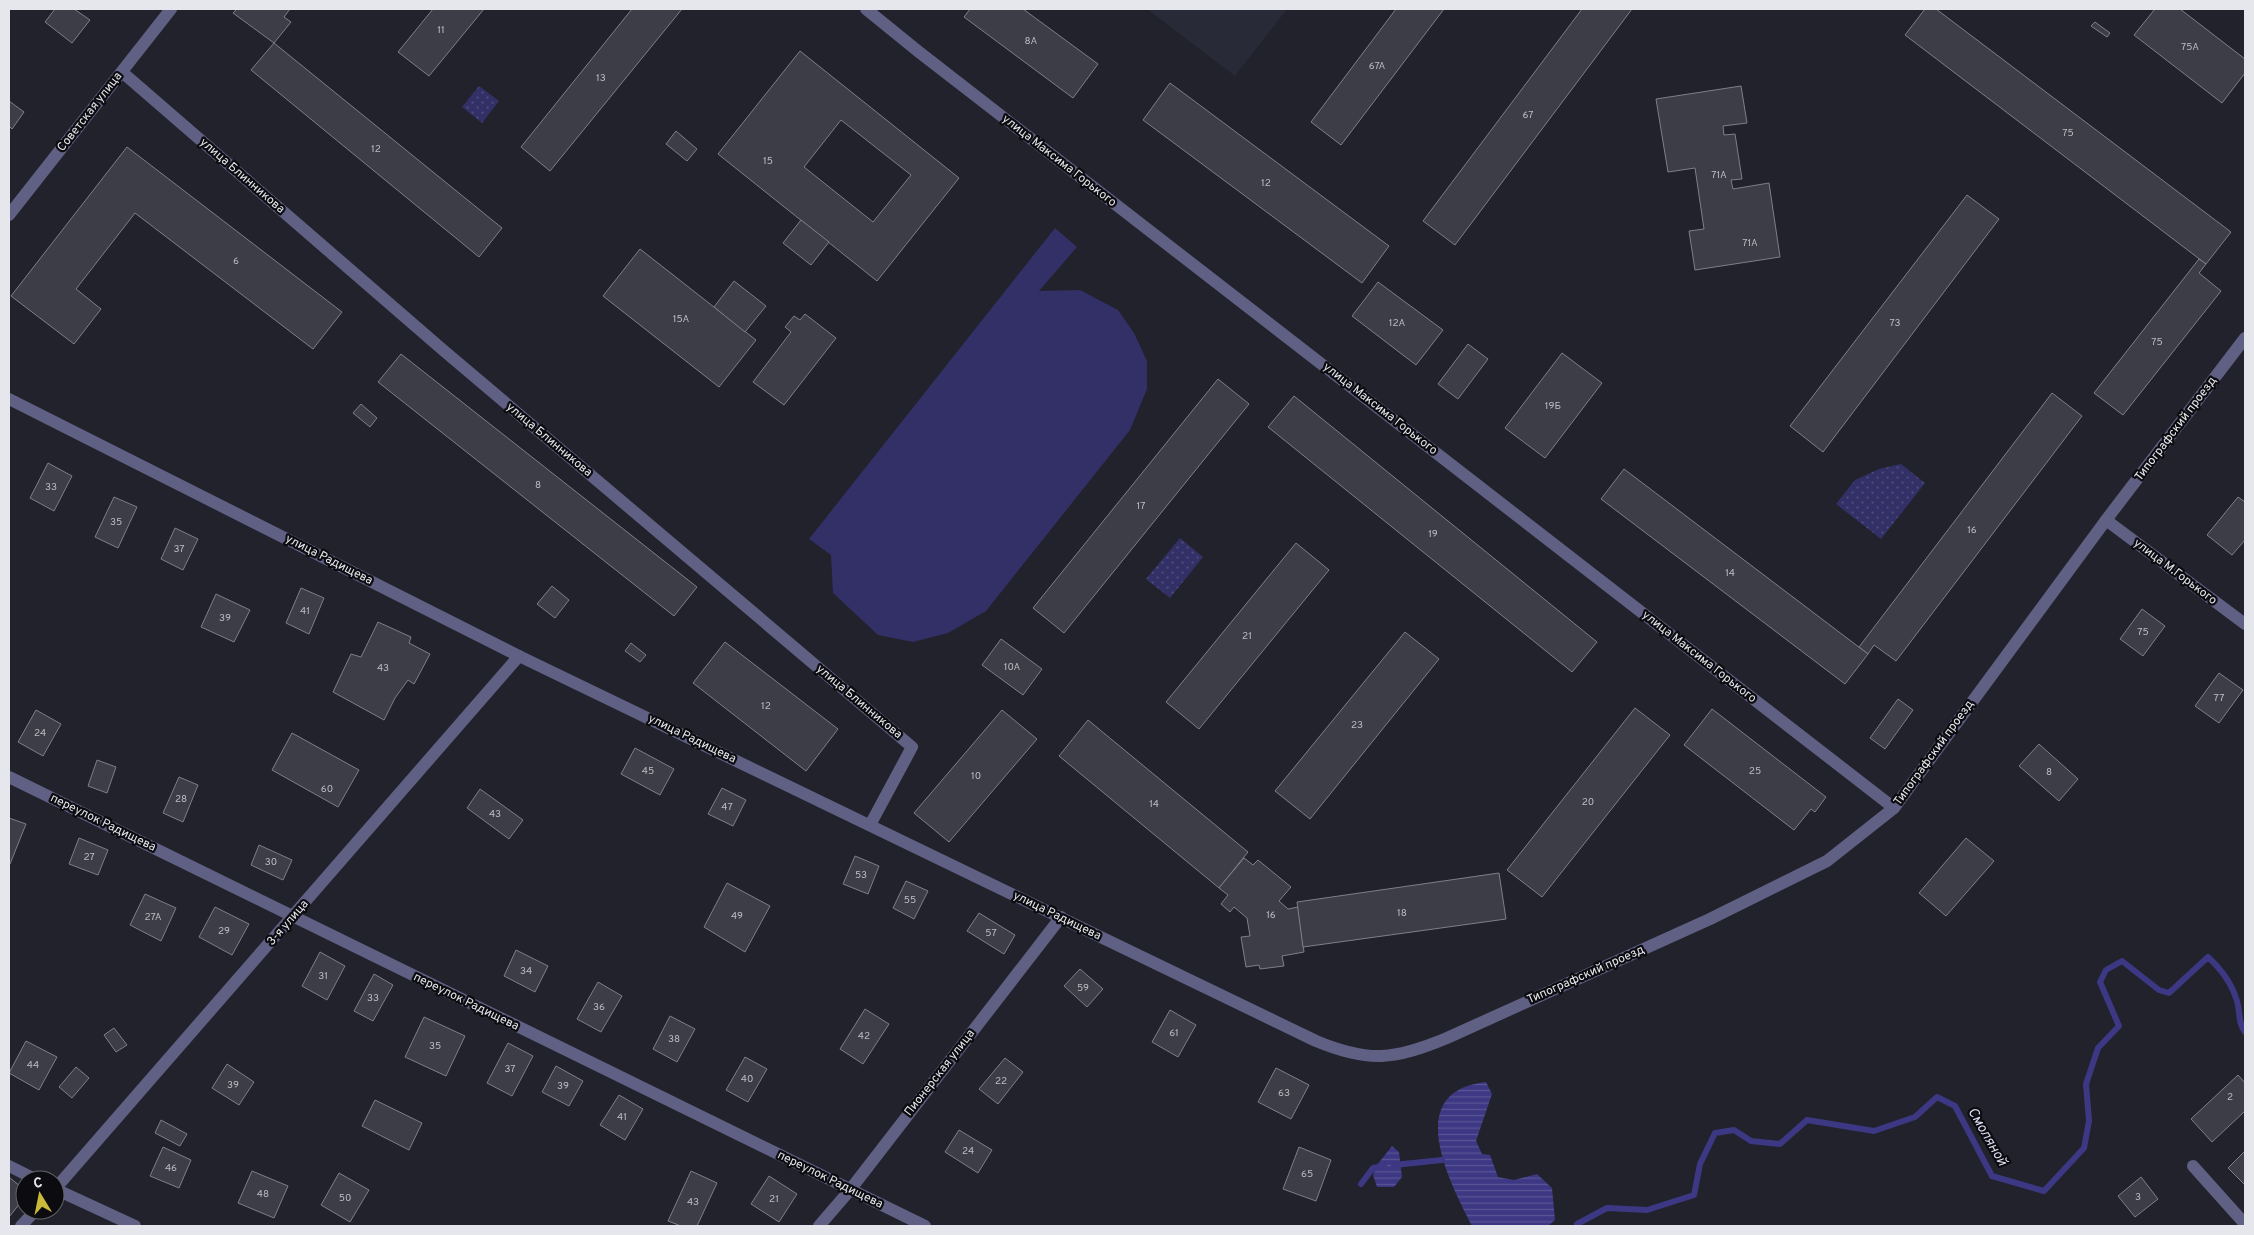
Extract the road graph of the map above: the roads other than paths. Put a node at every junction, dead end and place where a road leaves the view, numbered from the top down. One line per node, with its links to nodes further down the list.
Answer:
1 (171, 9): 3 (street, Советская улица)
2 (866, 9): 11 (street, улица Максима Горького)
3 (122, 72): 4 (street, Советская улица); 12 (street, улица Блинникова)
4 (10, 211)
5 (2245, 338): 7 (street, Типографский проезд)
6 (9, 399): 9 (street, улица Радищева)
7 (2106, 520): 8 (street, улица М.Горького); 11 (street, Типографский проезд)
8 (2245, 624)
9 (519, 656): 12 (street, улица Радищева); 14 (street, 3-я улица)
10 (9, 777): 14 (street, переулок Радищева)
11 (1894, 808): 15 (street, Типографский проезд)
12 (870, 825): 13 (street, улица Радищева)
13 (1060, 917): 15 (street, улица Радищева); 18 (street, Пионерская улица)
14 (293, 918): 17 (street, 3-я улица); 18 (street, переулок Радищева)
15 (1384, 1056)
16 (2193, 1166): 20 (street)
17 (65, 1178)
18 (850, 1190): 22 (street, Пионерская улица); 23 (street, переулок Радищева)
19 (65, 1194): 21 (street)
20 (2245, 1224)
21 (134, 1226)
22 (819, 1226)
23 (925, 1226)

